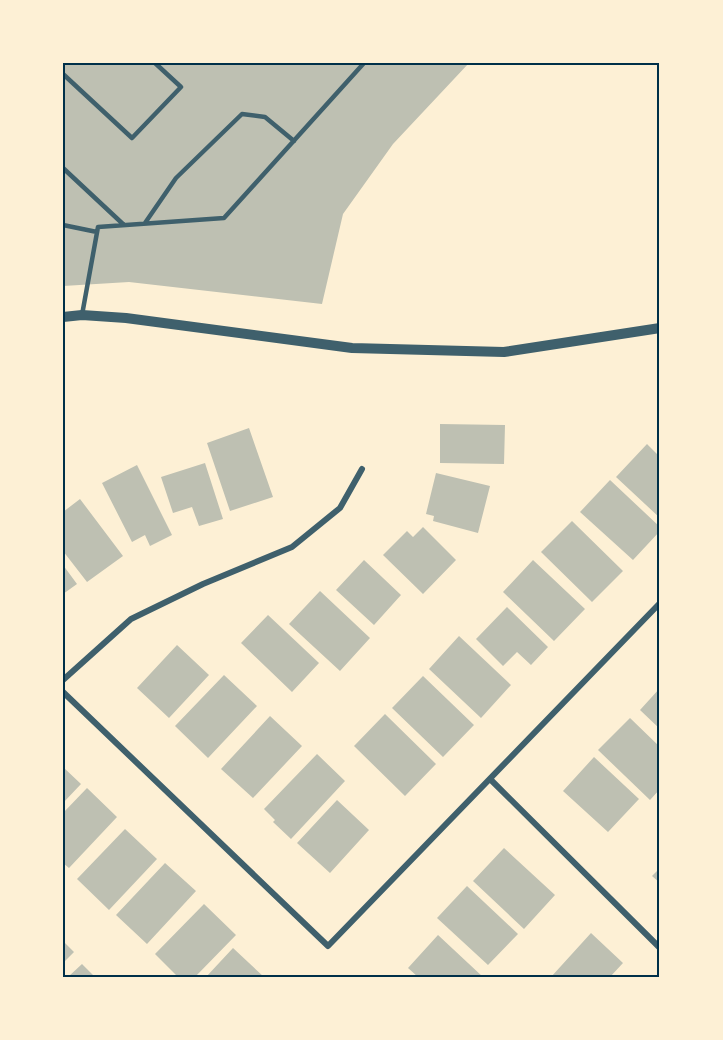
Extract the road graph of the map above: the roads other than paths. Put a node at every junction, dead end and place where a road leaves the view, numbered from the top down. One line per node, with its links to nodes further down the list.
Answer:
1 (155, 63): 3 (lane)
2 (364, 63): 4 (lane)
3 (63, 74)
4 (294, 141): 6 (lane); 6 (lane)
5 (63, 168): 8 (lane)
6 (145, 223): 8 (lane)
7 (63, 225): 9 (lane)
8 (124, 225): 9 (lane)
9 (97, 232): 10 (lane)
10 (82, 315): 11 (street); 12 (street)
11 (63, 317)
12 (660, 328)
13 (362, 469): 15 (street)
14 (660, 603): 17 (street)
15 (63, 680)
16 (63, 692): 17 (street)
17 (490, 779): 18 (street)
18 (660, 948)

